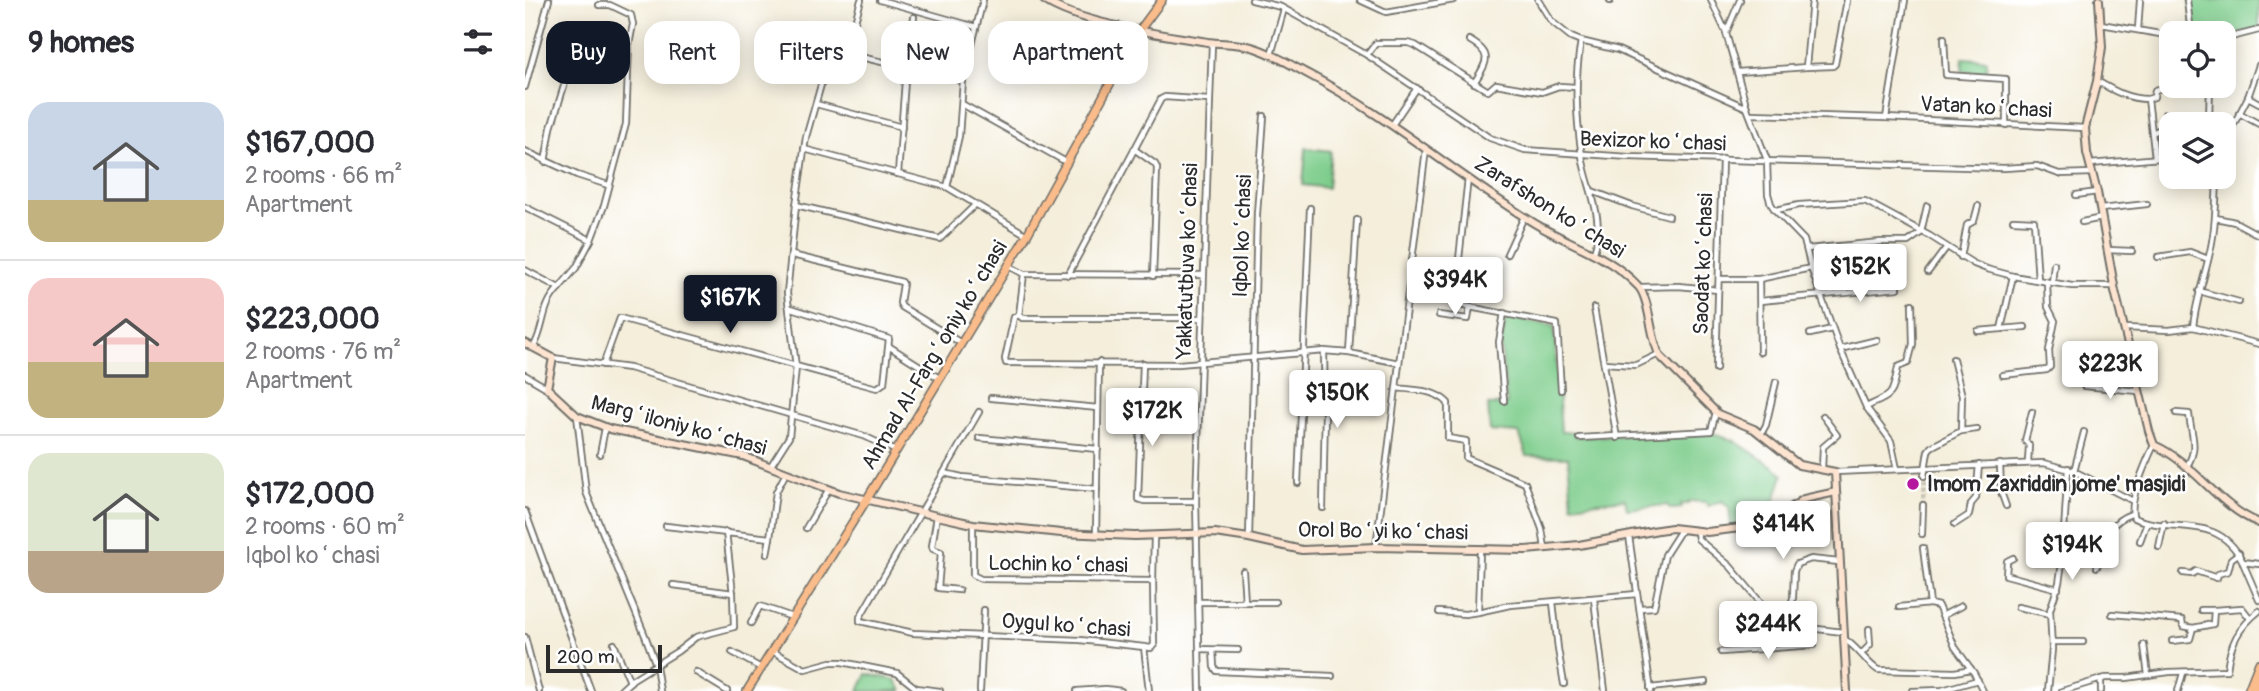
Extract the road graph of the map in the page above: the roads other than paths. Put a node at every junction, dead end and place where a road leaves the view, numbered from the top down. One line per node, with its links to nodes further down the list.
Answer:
1 (549, 0): 54 (street)
2 (861, 0): 24 (street)
3 (880, 0): 30 (street)
4 (983, 0): 30 (street)
5 (1044, 0): 26 (street, Zarafshon koʻchasi)
6 (1162, 0): 27 (main road, Ahmad Al-Fargʻoniy koʻchasi)
7 (1252, 0): 22 (street, Bexizor koʻchasi)
8 (1360, 0): 21 (street)
9 (1374, 0): 21 (street)
10 (1454, 0): 21 (street)
11 (1538, 0): 40 (street)
12 (1711, 0): 34 (street)
13 (1740, 0): 34 (street)
14 (1812, 0): 44 (street)
15 (1847, 0): 44 (street)
16 (1905, 0): 68 (street, Vatan koʻchasi)
17 (2099, 0): 29 (street)
18 (2140, 0): 31 (street)
19 (2187, 0): 28 (street)
20 (599, 5): 92 (street)
21 (1374, 7)
22 (1284, 9): 42 (street); 43 (street, Bexizor koʻchasi)
23 (914, 17): 25 (street)
24 (855, 21)
25 (913, 21)
26 (1102, 21)
27 (1146, 21)
28 (2190, 21)
29 (2101, 24): 31 (street); 47 (street)
30 (976, 27): 36 (street)
31 (2138, 30): 35 (street)
32 (2259, 30): 37 (street)
33 (1148, 32): 41 (street, Zarafshon koʻchasi)
34 (1726, 33): 46 (street)
35 (2159, 34)
36 (974, 35)
37 (2236, 36)
38 (1944, 38): 72 (street)
39 (1469, 40): 48 (street)
40 (1581, 41): 55 (street); 64 (street)
41 (1212, 43): 42 (street, Zarafshon koʻchasi); 60 (street, Yakkatutbuva koʻchasi)
42 (1271, 55): 71 (street, Zarafshon koʻchasi)
43 (1367, 55): 48 (street); 56 (street, Bexizor koʻchasi)
44 (1806, 67): 46 (street)
45 (2259, 68): 58 (street)
46 (1738, 72): 64 (street)
47 (2097, 80): 59 (street); 74 (street)
48 (1474, 83): 55 (street)
49 (565, 84): 86 (street)
50 (822, 84): 62 (street)
51 (906, 84): 73 (street)
52 (963, 84): 63 (street)
53 (1110, 84): 87 (main road, Ahmad Al-Fargʻoniy koʻchasi)
54 (525, 87)
55 (1576, 87): 81 (street)
56 (1417, 89): 71 (street); 81 (street, Bexizor koʻchasi)
57 (2159, 89): 59 (street)
58 (2248, 97): 61 (street); 65 (street)
59 (2148, 99): 76 (street)
60 (1209, 100): 79 (street); 135 (street, Yakkatutbuva koʻchasi)
61 (2259, 103)
62 (817, 104): 73 (street); 78 (street)
63 (962, 104): 87 (street); 93 (street)
64 (1747, 108): 66 (street)
65 (2239, 113): 69 (street); 70 (street)
66 (1750, 114): 68 (street, Vatan koʻchasi); 85 (street)
67 (1264, 116): 181 (street, Iqbol koʻchasi)
68 (1886, 118): 72 (street, Vatan koʻchasi)
69 (2236, 118)
70 (2259, 124)
71 (1392, 125): 77 (street, Zarafshon koʻchasi)
72 (2006, 125): 74 (street, Vatan koʻchasi)
73 (902, 127): 90 (street)
74 (2085, 128): 88 (street)
75 (2159, 130): 76 (street)
76 (2152, 133): 82 (street)
77 (1426, 148): 91 (street, Zarafshon koʻchasi); 142 (street)
78 (804, 149): 90 (street); 99 (street)
79 (1134, 149): 134 (street); 136 (street)
80 (525, 151): 86 (street)
81 (1581, 155): 84 (street, Bexizor koʻchasi); 95 (street)
82 (2155, 158): 83 (street); 88 (street)
83 (2159, 158)
84 (1722, 159): 85 (street, Bexizor koʻchasi); 138 (street, Saodat koʻchasi)
85 (1767, 160): 89 (street, Bexizor koʻchasi); 106 (street)
86 (545, 162): 92 (street)
87 (1067, 162): 115 (main road, Ahmad Al-Fargʻoniy koʻchasi)
88 (2089, 164): 89 (street)
89 (2092, 173): 96 (street)
90 (898, 174): 93 (street)
91 (1468, 177): 107 (street, Zarafshon koʻchasi); 147 (street)
92 (608, 185): 117 (street)
93 (947, 187): 100 (street)
94 (2217, 189): 110 (street)
95 (1591, 191): 108 (street); 122 (street)
96 (2097, 192): 97 (street); 105 (street)
97 (2076, 195)
98 (2147, 204): 105 (street)
99 (796, 205): 100 (street); 124 (street)
100 (975, 205): 115 (street)
101 (1927, 206): 114 (street)
102 (1978, 206): 125 (street)
103 (525, 207): 117 (street)
104 (1310, 208): 177 (street)
105 (2101, 209): 109 (street)
106 (1775, 211): 114 (street); 119 (street)
107 (1524, 216): 122 (street, Zarafshon koʻchasi); 123 (street)
108 (1669, 216)
109 (2102, 218): 113 (street); 120 (street)
110 (2216, 218): 116 (street); 127 (street)
111 (1357, 220): 178 (street)
112 (2013, 220): 140 (street)
113 (2082, 222)
114 (1921, 232): 118 (street); 119 (street)
115 (1027, 235): 129 (main road, Ahmad Al-Fargʻoniy koʻchasi)
116 (2259, 235)
117 (591, 240): 145 (street)
118 (1946, 248): 125 (street); 132 (street)
119 (1807, 249): 130 (street)
120 (2108, 250): 121 (street); 143 (street)
121 (2132, 251)
122 (1594, 252): 144 (street, Zarafshon koʻchasi)
123 (1507, 254)
124 (792, 255): 155 (street); 170 (street)
125 (1961, 257): 137 (street)
126 (2158, 257): 127 (street)
127 (2208, 259): 149 (street)
128 (2054, 264): 141 (street)
129 (1008, 265): 133 (street); 170 (main road, Ahmad Al-Fargʻoniy koʻchasi)
130 (1811, 268): 139 (street); 150 (street)
131 (525, 270): 145 (street)
132 (1928, 272)
133 (1024, 274): 134 (street); 158 (street)
134 (1068, 275): 136 (street)
135 (1202, 275): 136 (street); 160 (street, Yakkatutbuva koʻchasi)
136 (1153, 276)
137 (2013, 276): 140 (street); 165 (street)
138 (1719, 279): 139 (street); 148 (street, Saodat koʻchasi)
139 (1759, 279): 151 (street)
140 (2038, 280): 141 (street)
141 (2049, 282): 143 (street); 191 (street)
142 (1410, 283): 147 (street); 186 (street)
143 (2114, 286): 163 (street)
144 (1640, 287): 148 (street); 179 (street)
145 (558, 288): 173 (street)
146 (1898, 288): 150 (street)
147 (1456, 289): 154 (street)
148 (1718, 290): 190 (street, Saodat koʻchasi)
149 (2200, 291): 152 (street); 162 (street)
150 (1821, 295): 151 (street); 164 (street)
151 (1760, 300): 176 (street)
152 (2239, 302)
153 (1912, 304): 202 (street)
154 (1470, 307): 157 (street); 159 (street)
155 (791, 308): 172 (street); 189 (street)
156 (1594, 308): 187 (street)
157 (1504, 313): 198 (street); 201 (street)
158 (1019, 315): 160 (street); 184 (street)
159 (1439, 315)
160 (1201, 318): 183 (street, Yakkatutbuva koʻchasi)
161 (2025, 327): 165 (street)
162 (2193, 327): 163 (street); 171 (street)
163 (2125, 328): 199 (street)
164 (1832, 329): 167 (street); 174 (street)
165 (2001, 329): 166 (street)
166 (1978, 331)
167 (1810, 334)
168 (1877, 340): 174 (street)
169 (525, 343): 173 (street)
170 (961, 343): 193 (main road, Ahmad Al-Fargʻoniy koʻchasi)
171 (2259, 344)
172 (889, 347): 189 (street); 193 (street)
173 (533, 348): 180 (street)
174 (1840, 349): 202 (street)
175 (1324, 351): 177 (street); 178 (street); 245 (street)
176 (1760, 352)
177 (1302, 353): 181 (street); 236 (street)
178 (1349, 353): 186 (street)
179 (1659, 354): 187 (street); 205 (street)
180 (553, 358): 188 (street); 196 (street)
181 (1254, 358): 183 (street); 266 (street, Iqbol koʻchasi)
182 (1953, 359): 213 (street)
183 (1200, 361): 185 (street); 241 (street, Yakkatutbuva koʻchasi)
184 (1099, 362): 185 (street); 203 (street)
185 (1143, 362): 241 (street)
186 (1399, 363): 197 (street)
187 (1604, 363): 218 (street)
188 (603, 365): 189 (street); 209 (street)
189 (796, 367): 209 (street)
190 (1716, 369)
191 (2003, 374)
192 (525, 376): 196 (street)
193 (939, 378): 221 (main road, Ahmad Al-Fargʻoniy koʻchasi)
194 (1776, 382): 215 (street)
195 (2084, 386): 199 (street)
196 (547, 388): 208 (street, Margʻiloniy koʻchasi)
197 (1396, 388): 268 (street); 271 (street)
198 (1561, 390)
199 (2139, 391): 219 (street)
200 (991, 398): 203 (street)
201 (1504, 401)
202 (1866, 407): 229 (street)
203 (1098, 408): 220 (street)
204 (979, 412): 232 (street)
205 (1716, 412): 215 (street); 218 (street)
206 (2032, 412): 223 (street)
207 (2176, 413): 226 (street)
208 (577, 416): 211 (street, Margʻiloniy koʻchasi); 337 (street)
209 (792, 416): 221 (street); 227 (street)
210 (1823, 416): 231 (street)
211 (605, 427): 222 (street); 227 (street, Margʻiloniy koʻchasi)
212 (1977, 429): 213 (street)
213 (1961, 431): 228 (street)
214 (2084, 432): 230 (street)
215 (1761, 434): 231 (street)
216 (979, 438): 220 (street)
217 (1579, 438): 218 (street)
218 (1617, 438)
219 (2154, 445): 226 (street); 242 (street)
220 (1098, 449): 238 (street)
221 (896, 451): 240 (main road, Ahmad Al-Fargʻoniy koʻchasi)
222 (600, 454)
223 (2028, 462): 224 (street); 230 (street)
224 (2000, 464): 225 (street); 244 (street)
225 (1979, 465): 228 (street); 254 (street)
226 (2187, 466): 252 (street)
227 (770, 467): 234 (street, Margʻiloniy koʻchasi)
228 (1925, 468): 229 (street); 235 (street)
229 (1897, 469): 233 (street)
230 (2071, 469): 242 (street); 286 (street)
231 (1822, 470): 233 (street)
232 (944, 472): 238 (street); 247 (street)
233 (1835, 472): 239 (street)
234 (786, 473): 237 (street, Margʻiloniy koʻchasi); 265 (street)
235 (1924, 476)
236 (1298, 483)
237 (829, 489): 240 (street, Margʻiloniy koʻchasi); 256 (street)
238 (1097, 489): 262 (street)
239 (1836, 492): 259 (street, Orol Boʻyi koʻchasi); 278 (street)
240 (867, 499): 247 (street, Margʻiloniy koʻchasi); 311 (main road, Ahmad Al-Fargʻoniy koʻchasi)
241 (1196, 501): 260 (street, Yakkatutbuva koʻchasi)
242 (2133, 501): 248 (street)
243 (1923, 505): 261 (street)
244 (2006, 506)
245 (1323, 508)
246 (525, 511): 353 (street)
247 (922, 513): 249 (street, Orol Boʻyi koʻchasi); 317 (street, Oygul koʻchasi)
248 (2131, 514): 250 (street); 275 (street)
249 (937, 516): 253 (street, Orol Boʻyi koʻchasi); 287 (street)
250 (2147, 522): 251 (street); 267 (street)
251 (2164, 523): 269 (street); 274 (street)
252 (2259, 523)
253 (972, 524): 262 (street, Orol Boʻyi koʻchasi); 284 (street, Lochin koʻchasi)
254 (1955, 524)
255 (666, 526): 258 (street)
256 (806, 528)
257 (1681, 530): 259 (street, Orol Boʻyi koʻchasi); 263 (street, Orol Boʻyi koʻchasi); 300 (street)
258 (726, 532): 265 (street); 288 (street)
259 (1697, 532): 313 (street)
260 (1196, 533): 264 (street, Orol Boʻyi koʻchasi); 266 (street, Orol Boʻyi koʻchasi); 292 (street, Yakkatutbuva koʻchasi)
261 (1922, 534)
262 (1095, 535): 264 (street, Orol Boʻyi koʻchasi)
263 (1629, 535): 271 (street, Orol Boʻyi koʻchasi); 289 (street)
264 (1154, 536): 284 (street, Lochin koʻchasi)
265 (770, 538): 273 (street)
266 (1249, 538): 268 (street, Orol Boʻyi koʻchasi)
267 (2140, 541)
268 (1376, 547): 272 (street, Orol Boʻyi koʻchasi)
269 (2159, 547)
270 (1923, 548): 296 (street)
271 (1545, 549): 272 (street, Orol Boʻyi koʻchasi)
272 (1480, 550): 304 (street)
273 (767, 554)
274 (2239, 554): 279 (street); 283 (street)
275 (2099, 556): 277 (street); 281 (street)
276 (2013, 558): 286 (street)
277 (2109, 559)
278 (1839, 562): 313 (street); 318 (street)
279 (2243, 562): 280 (street); 291 (street)
280 (2259, 564)
281 (2097, 567)
282 (1243, 571): 293 (street)
283 (2183, 573)
284 (1153, 581): 327 (street, Lochin koʻchasi)
285 (673, 585): 288 (street)
286 (2058, 589): 307 (street)
287 (959, 590)
288 (733, 593): 337 (street)
289 (1637, 594): 290 (street); 300 (street)
290 (1594, 599): 295 (street); 364 (street)
291 (2259, 600)
292 (1198, 602): 293 (street); 328 (street, Yakkatutbuva koʻchasi)
293 (1245, 602): 294 (street)
294 (1275, 602)
295 (1553, 602): 304 (street); 349 (street)
296 (1930, 604): 298 (street); 309 (street)
297 (1961, 606): 309 (street)
298 (1899, 607)
299 (2018, 607): 307 (street)
300 (1639, 608): 351 (street)
301 (984, 610): 317 (street)
302 (2201, 610): 303 (street)
303 (2214, 610): 310 (street); 315 (street)
304 (1478, 611): 306 (street)
305 (2259, 611): 310 (street)
306 (1439, 612)
307 (2050, 614): 321 (street)
308 (2112, 614): 315 (street)
309 (1942, 616): 339 (street)
310 (2249, 617): 341 (street)
311 (793, 618): 312 (street); 332 (main road, Ahmad Al-Fargʻoniy koʻchasi)
312 (751, 623)
313 (1785, 625): 314 (street)
314 (1792, 626): 318 (street); 326 (street)
315 (2193, 628): 320 (street)
316 (1869, 629): 335 (street)
317 (982, 635): 327 (street, Oygul koʻchasi); 359 (street, Oygul koʻchasi)
318 (1843, 635): 335 (street); 365 (street)
319 (525, 637): 331 (street)
320 (2172, 641)
321 (2052, 642): 322 (street); 368 (street)
322 (2083, 642)
323 (614, 644): 347 (street)
324 (1814, 645): 326 (street)
325 (2144, 645): 342 (street)
326 (1794, 646): 334 (street)
327 (1144, 647): 362 (street, Oygul koʻchasi)
328 (1199, 649): 329 (street); 363 (street, Yakkatutbuva koʻchasi)
329 (1213, 650): 330 (street); 343 (street)
330 (1238, 650)
331 (527, 651): 352 (street)
332 (772, 651): 338 (main road, Ahmad Al-Fargʻoniy koʻchasi); 358 (street)
333 (732, 652): 338 (street)
334 (1721, 652)
335 (1862, 653): 339 (street)
336 (2259, 663): 372 (main road)
337 (656, 665): 347 (street); 355 (street)
338 (761, 668): 357 (main road, Ahmad Al-Fargʻoniy koʻchasi)
339 (1971, 669): 346 (street)
340 (696, 673): 356 (street)
341 (2182, 673): 342 (street); 371 (street)
342 (2148, 675): 345 (street)
343 (1332, 676)
344 (2259, 678): 373 (main road)
345 (2101, 679): 369 (street); 370 (street)
346 (1978, 680): 366 (street); 367 (street)
347 (630, 682): 354 (street)
348 (1706, 682): 351 (street)
349 (1564, 684)
350 (1106, 690): 360 (street); 361 (street)
351 (1650, 690)
352 (539, 691)
353 (591, 691)
354 (620, 691)
355 (660, 691)
356 (727, 691)
357 (747, 691)
358 (940, 691)
359 (980, 691)
360 (1077, 691)
361 (1121, 691)
362 (1149, 691)
363 (1200, 691)
364 (1605, 691)
365 (1847, 691)
366 (1912, 691)
367 (1983, 691)
368 (2048, 691)
369 (2062, 691)
370 (2101, 691)
371 (2178, 691)
372 (2248, 691)
373 (2254, 691)

